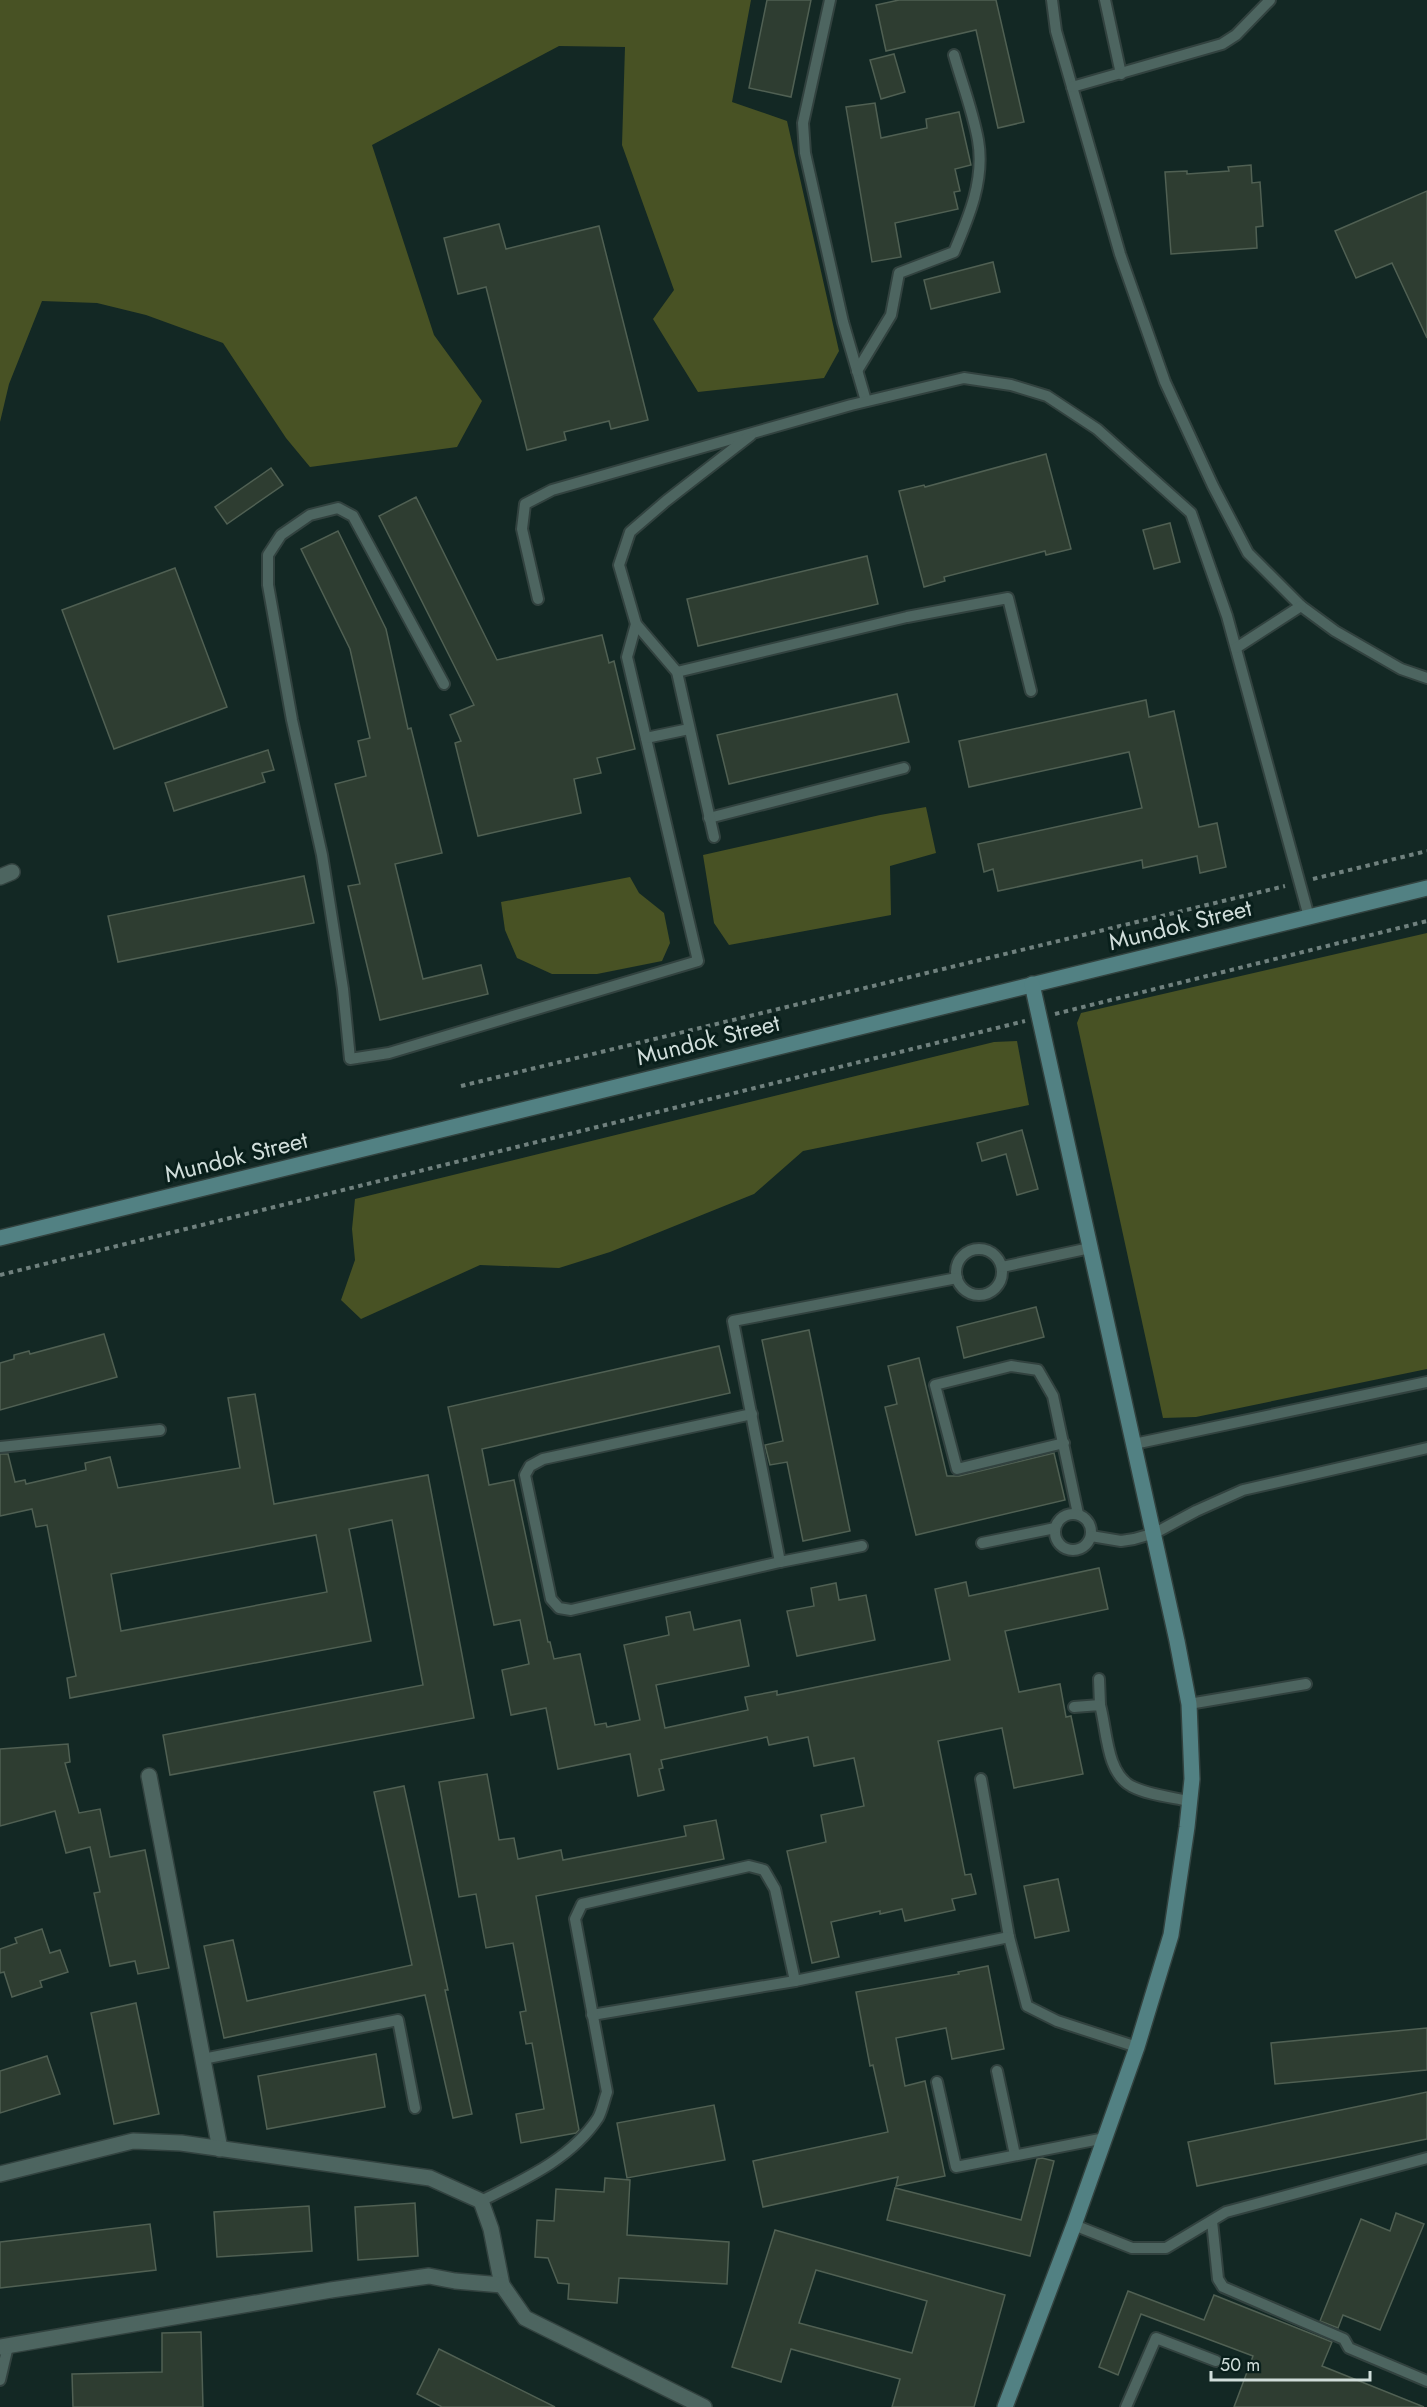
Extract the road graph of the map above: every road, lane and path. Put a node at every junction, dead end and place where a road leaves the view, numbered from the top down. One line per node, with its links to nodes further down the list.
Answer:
1 (830, 0): 8 (lane)
2 (1052, 0): 7 (lane)
3 (1105, 0): 6 (lane)
4 (1270, 0): 6 (lane)
5 (954, 55): 8 (lane)
6 (1121, 74): 7 (lane)
7 (1072, 87): 12 (lane)
8 (857, 371): 9 (lane)
9 (866, 401): 10 (lane); 14 (lane)
10 (756, 431): 11 (lane); 13 (lane)
11 (538, 599)
12 (1300, 606): 14 (lane); 16 (lane)
13 (636, 624): 15 (lane); 20 (lane)
14 (1236, 648): 25 (lane)
15 (676, 672): 18 (lane); 19 (lane)
16 (1427, 678)
17 (444, 684): 20 (lane)
18 (1030, 691)
19 (689, 729): 20 (lane); 22 (lane)
20 (646, 738)
21 (904, 768): 22 (lane)
22 (709, 818): 23 (lane)
23 (714, 837)
24 (1427, 851): 25 (path)
25 (1300, 883): 27 (lane); 31 (path)
26 (1427, 888): 27 (street, Mundok Street)
27 (1309, 917): 29 (street, Mundok Street)
28 (1427, 921): 30 (path)
29 (1032, 984): 30 (street); 32 (street, Mundok Street)
30 (1039, 1018): 33 (street); 35 (path)
31 (461, 1086)
32 (0, 1238)
33 (1090, 1248): 34 (lane); 41 (street)
34 (1002, 1267): 36 (lane); 36 (lane)
35 (0, 1275)
36 (957, 1278): 38 (lane)
37 (1427, 1382): 41 (lane)
38 (752, 1414): 50 (lane); 50 (lane)
39 (160, 1430): 42 (lane)
40 (1064, 1443): 40 (lane); 44 (lane)
41 (1134, 1444): 46 (street)
42 (0, 1447)
43 (1427, 1448): 46 (lane)
44 (1077, 1514): 45 (lane); 47 (lane)
45 (1055, 1527): 47 (lane); 48 (lane)
46 (1155, 1533): 47 (lane); 53 (street)
47 (1091, 1536)
48 (982, 1543)
49 (862, 1546): 50 (lane)
50 (780, 1562)
51 (1099, 1679): 54 (lane)
52 (1306, 1683): 53 (lane)
53 (1190, 1704): 58 (street)
54 (1100, 1706): 55 (lane); 58 (lane)
55 (1074, 1707)
56 (149, 1776): 63 (street)
57 (981, 1779): 59 (lane)
58 (1190, 1801): 62 (street)
59 (1009, 1937): 60 (lane); 62 (lane)
60 (795, 1981): 61 (lane); 61 (lane)
61 (592, 2015): 72 (lane)
62 (1137, 2047): 67 (street)
63 (203, 2059): 66 (lane); 68 (street)
64 (997, 2071): 69 (lane)
65 (937, 2082): 69 (lane)
66 (415, 2108)
67 (1105, 2138): 69 (lane); 74 (street)
68 (220, 2149): 71 (street); 72 (street)
69 (1015, 2155)
70 (1427, 2158): 73 (lane)
71 (0, 2175)
72 (481, 2201): 75 (street)
73 (1212, 2221): 74 (lane); 79 (lane)
74 (1074, 2224): 81 (street)
75 (502, 2285): 76 (street); 80 (street)
76 (4, 2347): 78 (lane)
77 (1216, 2361): 82 (lane)
78 (0, 2380)
79 (1427, 2381)
80 (704, 2407)
81 (1005, 2407)
82 (1126, 2407)

